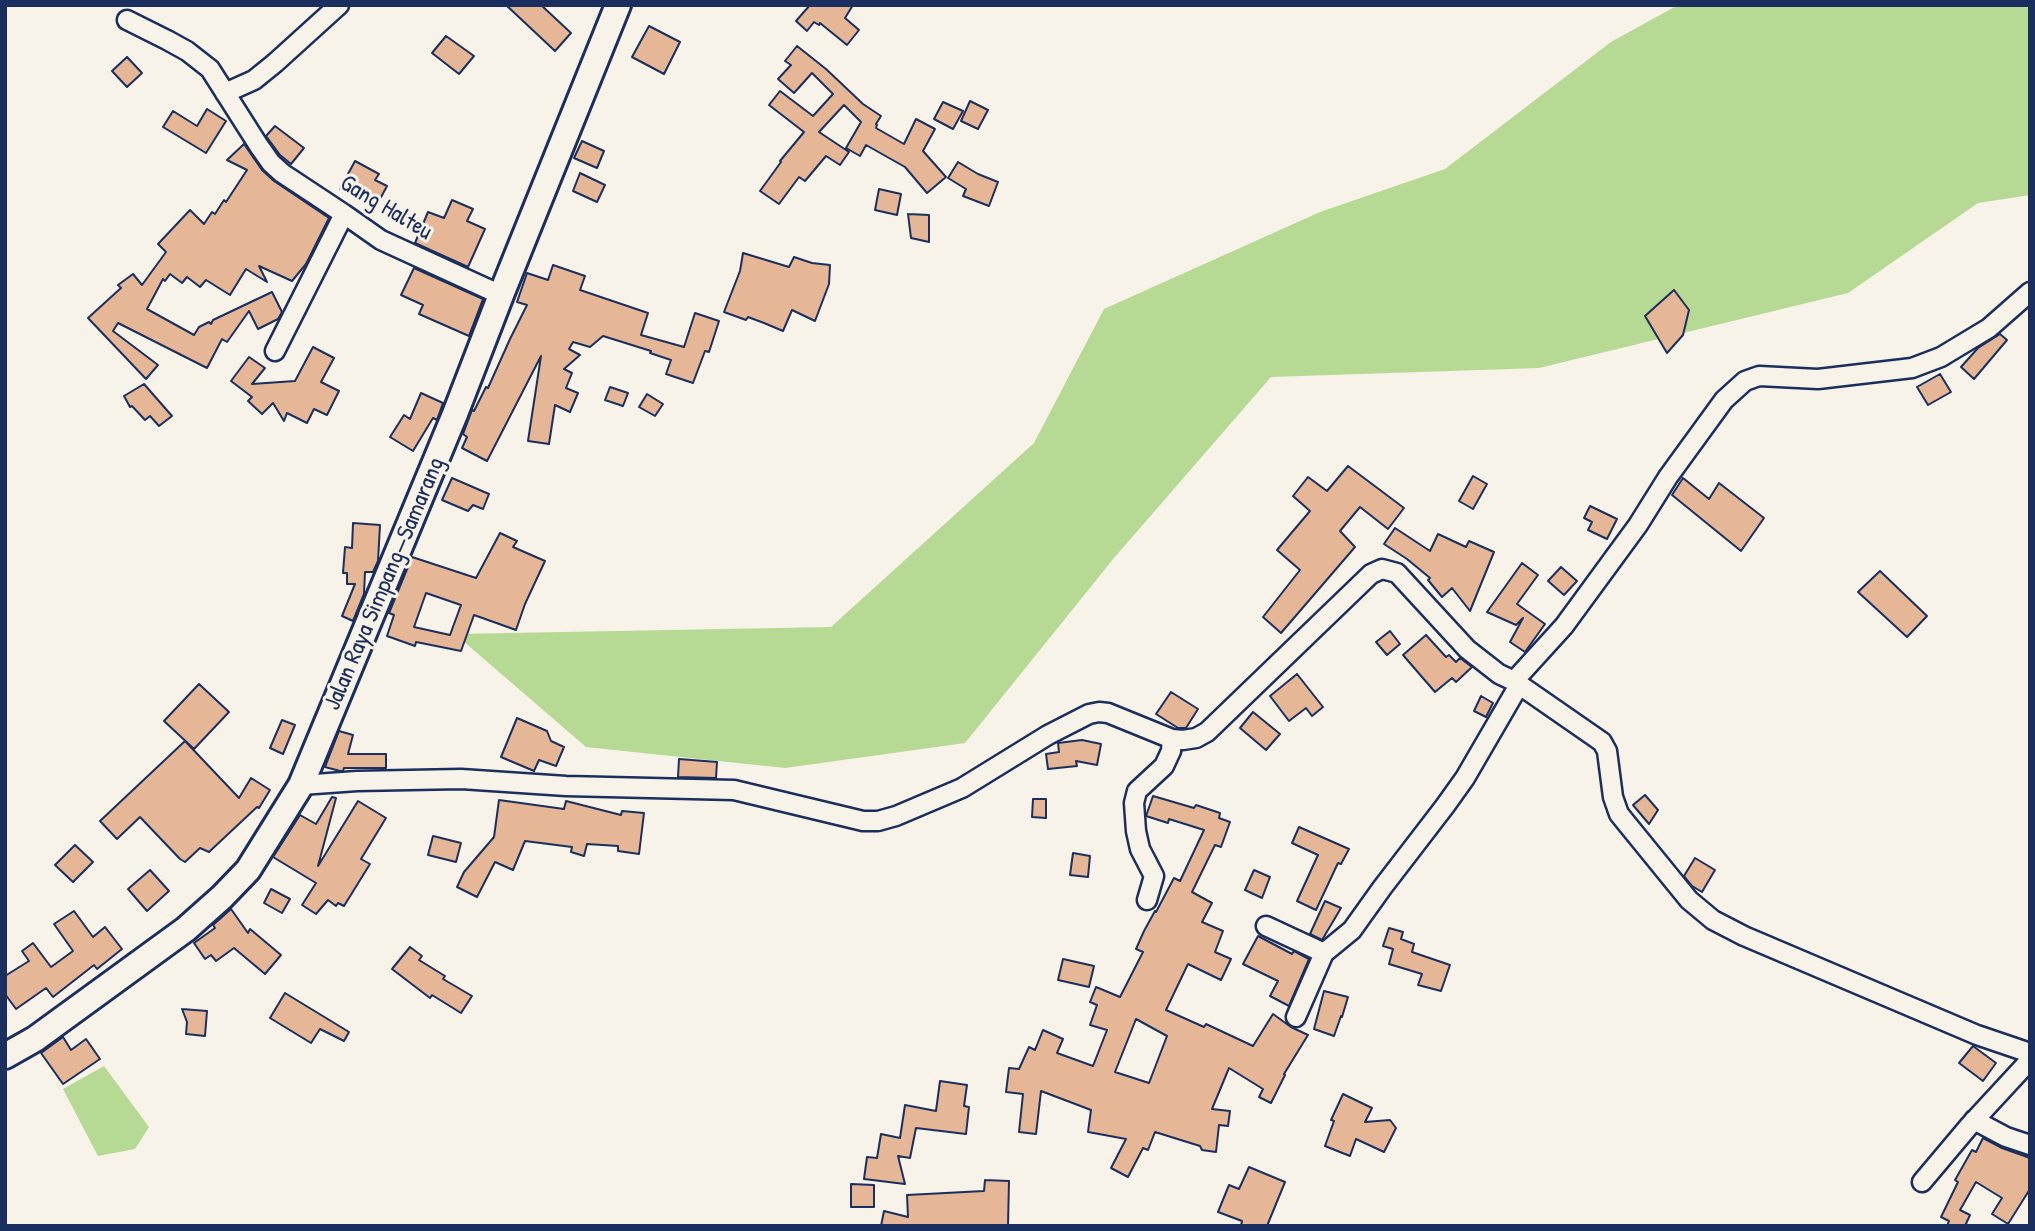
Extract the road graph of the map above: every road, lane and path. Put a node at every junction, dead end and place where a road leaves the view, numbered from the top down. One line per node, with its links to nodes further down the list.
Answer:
1 (340, 5): 4 (street)
2 (618, 5): 7 (main road, Jalan Raya Simpang—Samarang)
3 (127, 20): 4 (street, Gang Halteu)
4 (225, 93): 5 (street, Gang Halteu)
5 (344, 214): 7 (street, Gang Halteu); 8 (street)
6 (2030, 292): 9 (street)
7 (500, 295): 11 (main road, Jalan Raya Simpang—Samarang)
8 (275, 351)
9 (1516, 683): 10 (street); 14 (street); 16 (street)
10 (1172, 739): 11 (street); 12 (street)
11 (301, 785): 17 (main road, Jalan Raya Simpang—Samarang)
12 (1147, 900)
13 (1266, 926): 14 (street)
14 (1324, 953): 15 (street)
15 (1296, 1017)
16 (2030, 1053)
17 (5, 1056)
18 (2030, 1060): 19 (street)
19 (1974, 1120): 20 (street); 21 (street)
20 (2030, 1145)
21 (1922, 1182)

